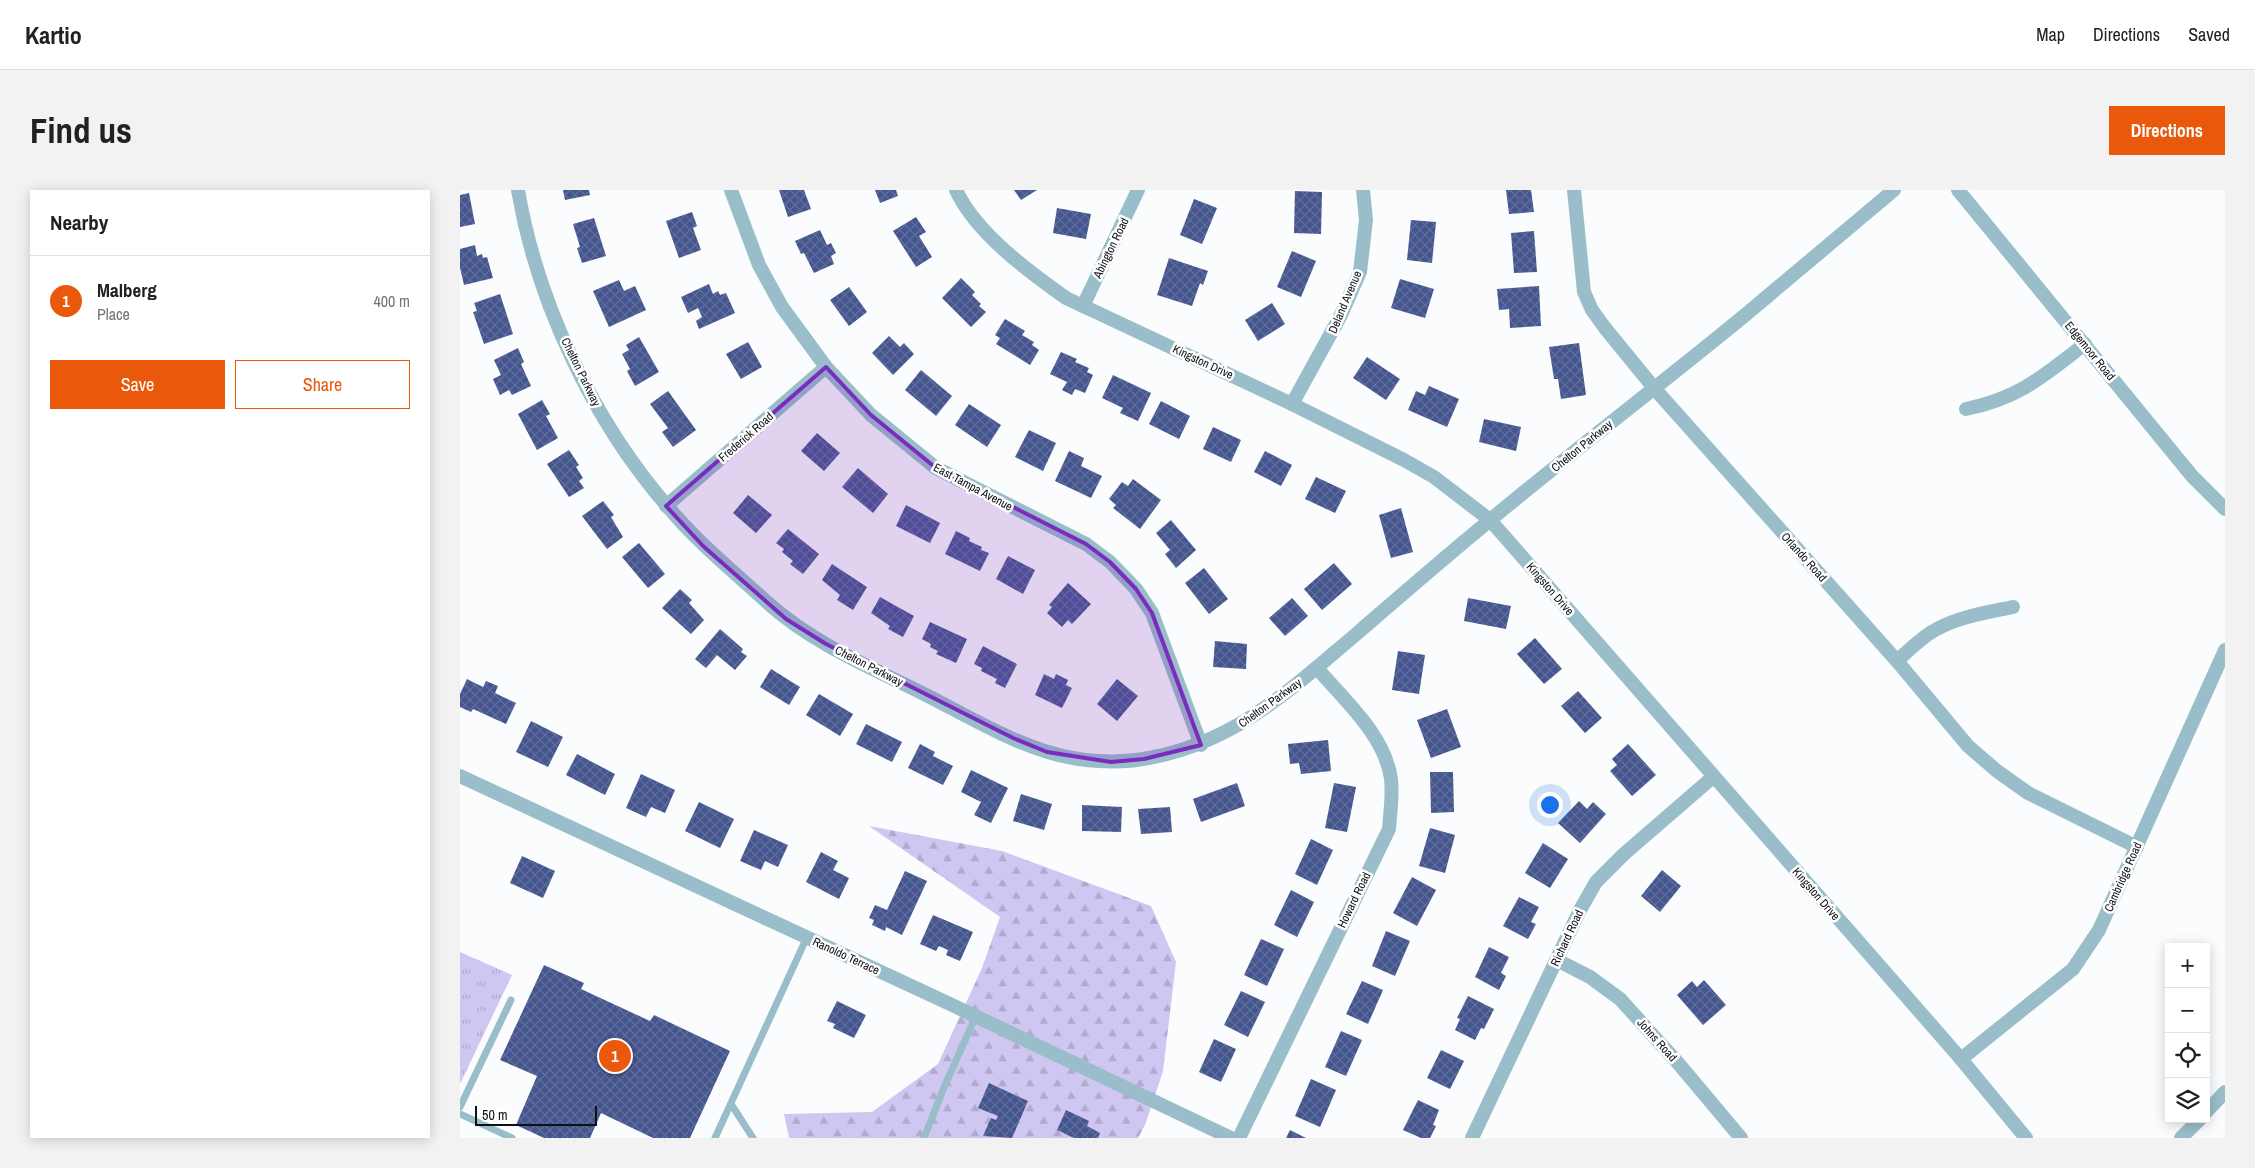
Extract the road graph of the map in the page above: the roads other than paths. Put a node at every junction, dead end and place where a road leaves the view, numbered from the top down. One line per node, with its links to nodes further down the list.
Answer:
1 (518, 190): 15 (street, Chelton Parkway)
2 (731, 190): 11 (street, East Tampa Avenue)
3 (956, 190): 9 (street, Kingston Drive)
4 (1138, 190): 9 (street, Abington Road)
5 (1363, 190): 13 (street, Deland Avenue)
6 (1574, 190): 12 (street, Orlando Road)
7 (1894, 190): 12 (street, Chelton Parkway)
8 (1958, 190): 10 (street, Edgemoor Road)
9 (1083, 306): 13 (street, Kingston Drive)
10 (2085, 344): 14 (street); 16 (street, Edgemoor Road)
11 (826, 367): 15 (street, Frederick Road); 22 (street, East Tampa Avenue)
12 (1654, 388): 17 (street, Chelton Parkway); 20 (street, Orlando Road)
13 (1292, 404): 17 (street, Kingston Drive)
14 (1966, 409)
15 (666, 506): 22 (street, Chelton Parkway)
16 (2225, 509)
17 (1490, 520): 21 (street, Chelton Parkway); 24 (street, Kingston Drive)
18 (2013, 607): 20 (street)
19 (2225, 650): 25 (street, Cambridge Road)
20 (1896, 661): 25 (street, Orlando Road)
21 (1317, 668): 22 (street, Chelton Parkway); 42 (street, Howard Road)
22 (1201, 745)
23 (460, 776): 26 (street, Ranoldo Terrace)
24 (1713, 777): 27 (street, Richard Road); 30 (street, Kingston Drive)
25 (2138, 847): 30 (street, Cambridge Road)
26 (807, 937): 29 (street, Ranoldo Terrace); 32 (lane)
27 (1557, 960): 43 (street, Richard Road); 44 (street, Johns Road)
28 (511, 1000): 33 (lane)
29 (976, 1016): 40 (lane); 41 (street, Ranoldo Terrace)
30 (1961, 1059): 45 (street, Kingston Drive)
31 (2225, 1092): 34 (street)
32 (730, 1104): 38 (lane); 39 (lane)
33 (460, 1107)
34 (2210, 1108)
35 (460, 1114): 37 (lane)
36 (2196, 1123): 46 (street)
37 (512, 1138)
38 (715, 1138)
39 (753, 1138)
40 (924, 1138)
41 (1232, 1138)
42 (1239, 1138)
43 (1472, 1138)
44 (1741, 1138)
45 (2026, 1138)
46 (2181, 1138)

